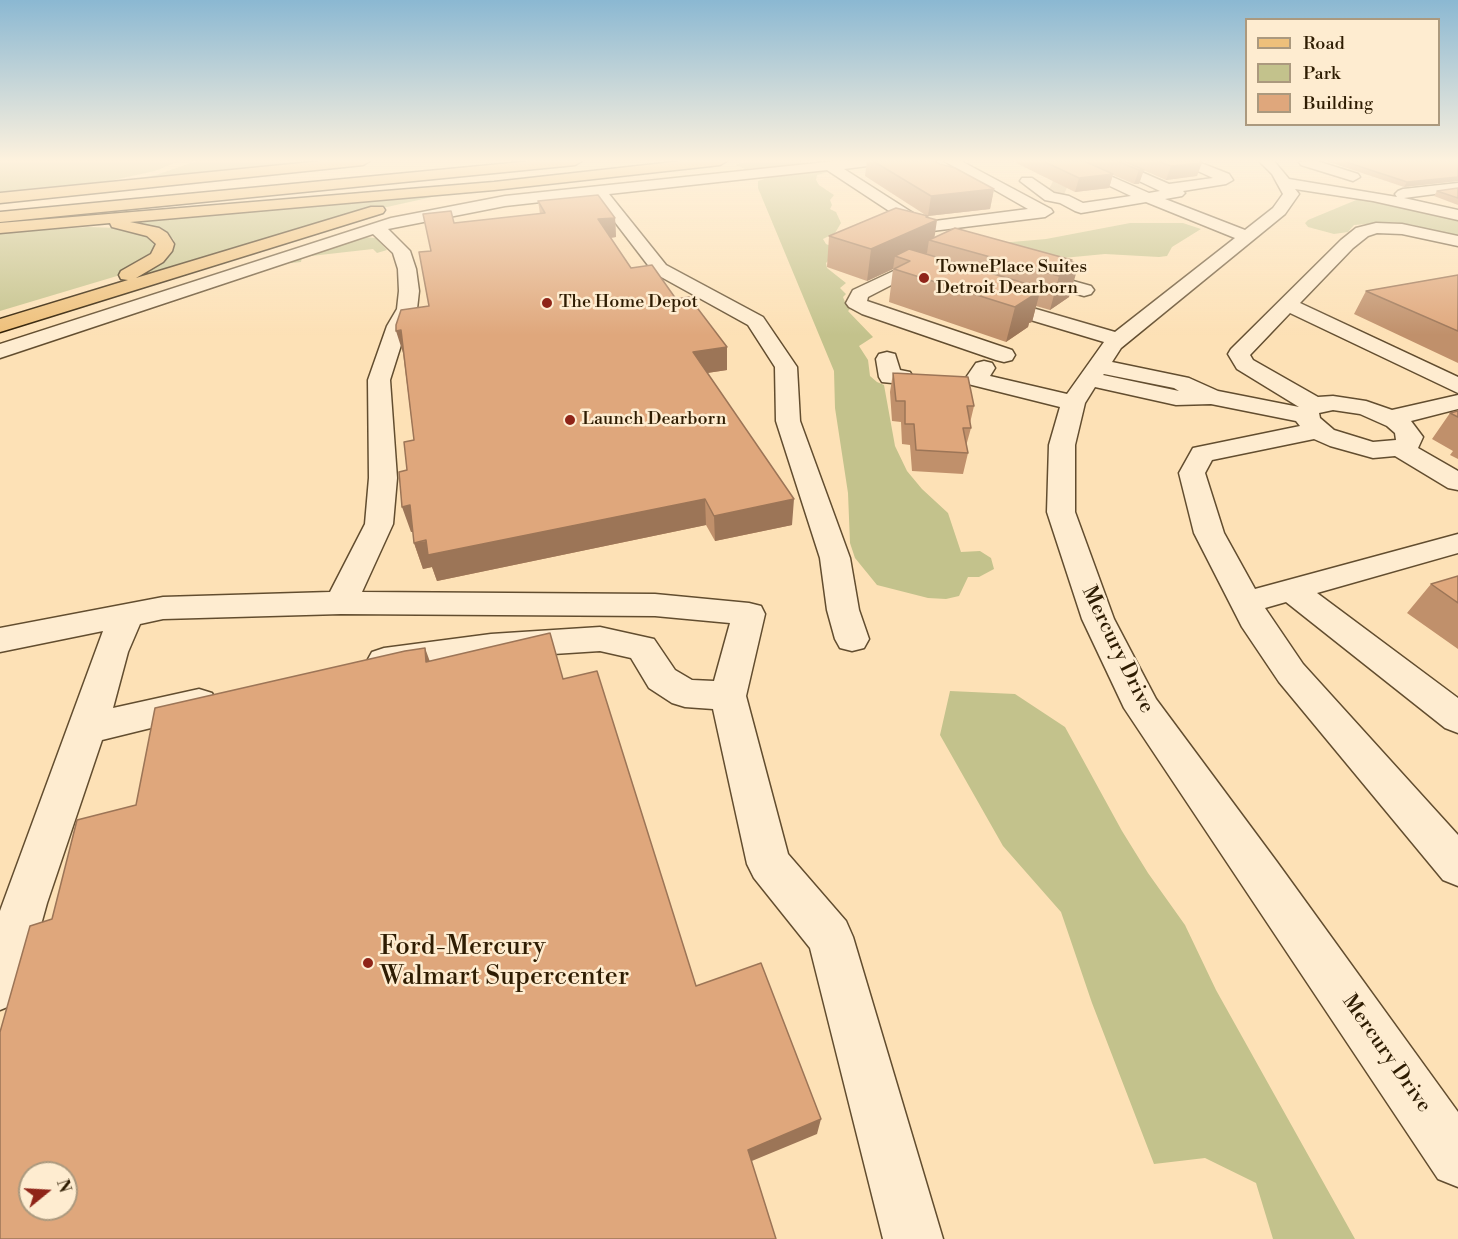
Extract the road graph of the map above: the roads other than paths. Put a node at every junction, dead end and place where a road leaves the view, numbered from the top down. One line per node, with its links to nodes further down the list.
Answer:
1 (138, 219): 9 (main road)
2 (346, 219): 24 (main road)
3 (413, 219): 12 (street)
4 (621, 219): 43 (street)
5 (911, 219): 6 (street)
6 (990, 219)
7 (1205, 219): 11 (street)
8 (1270, 219): 11 (street, Mercury Drive)
9 (19, 226): 10 (main road); 23 (main road)
10 (0, 228)
11 (1254, 231): 25 (street, Mercury Drive)
12 (379, 232): 26 (street); 41 (street)
13 (902, 233): 14 (street)
14 (934, 242)
15 (1458, 242): 22 (street)
16 (926, 262): 18 (street)
17 (1014, 270): 20 (street)
18 (902, 273): 19 (street); 27 (street)
19 (953, 290)
20 (1084, 291)
21 (974, 296): 25 (street)
22 (1289, 304): 32 (street); 34 (street)
23 (0, 315)
24 (0, 326)
25 (1119, 340): 31 (street, Mercury Drive)
26 (0, 351)
27 (1004, 355)
28 (887, 359): 30 (street)
29 (974, 375): 31 (street)
30 (902, 377)
31 (1087, 383): 34 (street); 52 (street, Mercury Drive)
32 (1458, 386)
33 (1458, 402): 35 (street)
34 (1314, 417): 35 (street); 36 (street); 40 (street)
35 (1391, 418): 36 (street)
36 (1400, 448): 37 (street)
37 (1458, 482)
38 (1458, 543): 39 (street)
39 (1292, 590): 40 (street); 48 (street)
40 (1246, 602): 50 (street)
41 (341, 603): 42 (street); 46 (street)
42 (128, 613): 44 (street); 49 (street)
43 (852, 639)
44 (0, 640)
45 (354, 668): 46 (street)
46 (728, 696): 53 (street)
47 (226, 697): 49 (street)
48 (1458, 718)
49 (87, 729): 51 (street)
50 (1458, 866)
51 (0, 986)
52 (1458, 1159)
53 (913, 1239)

